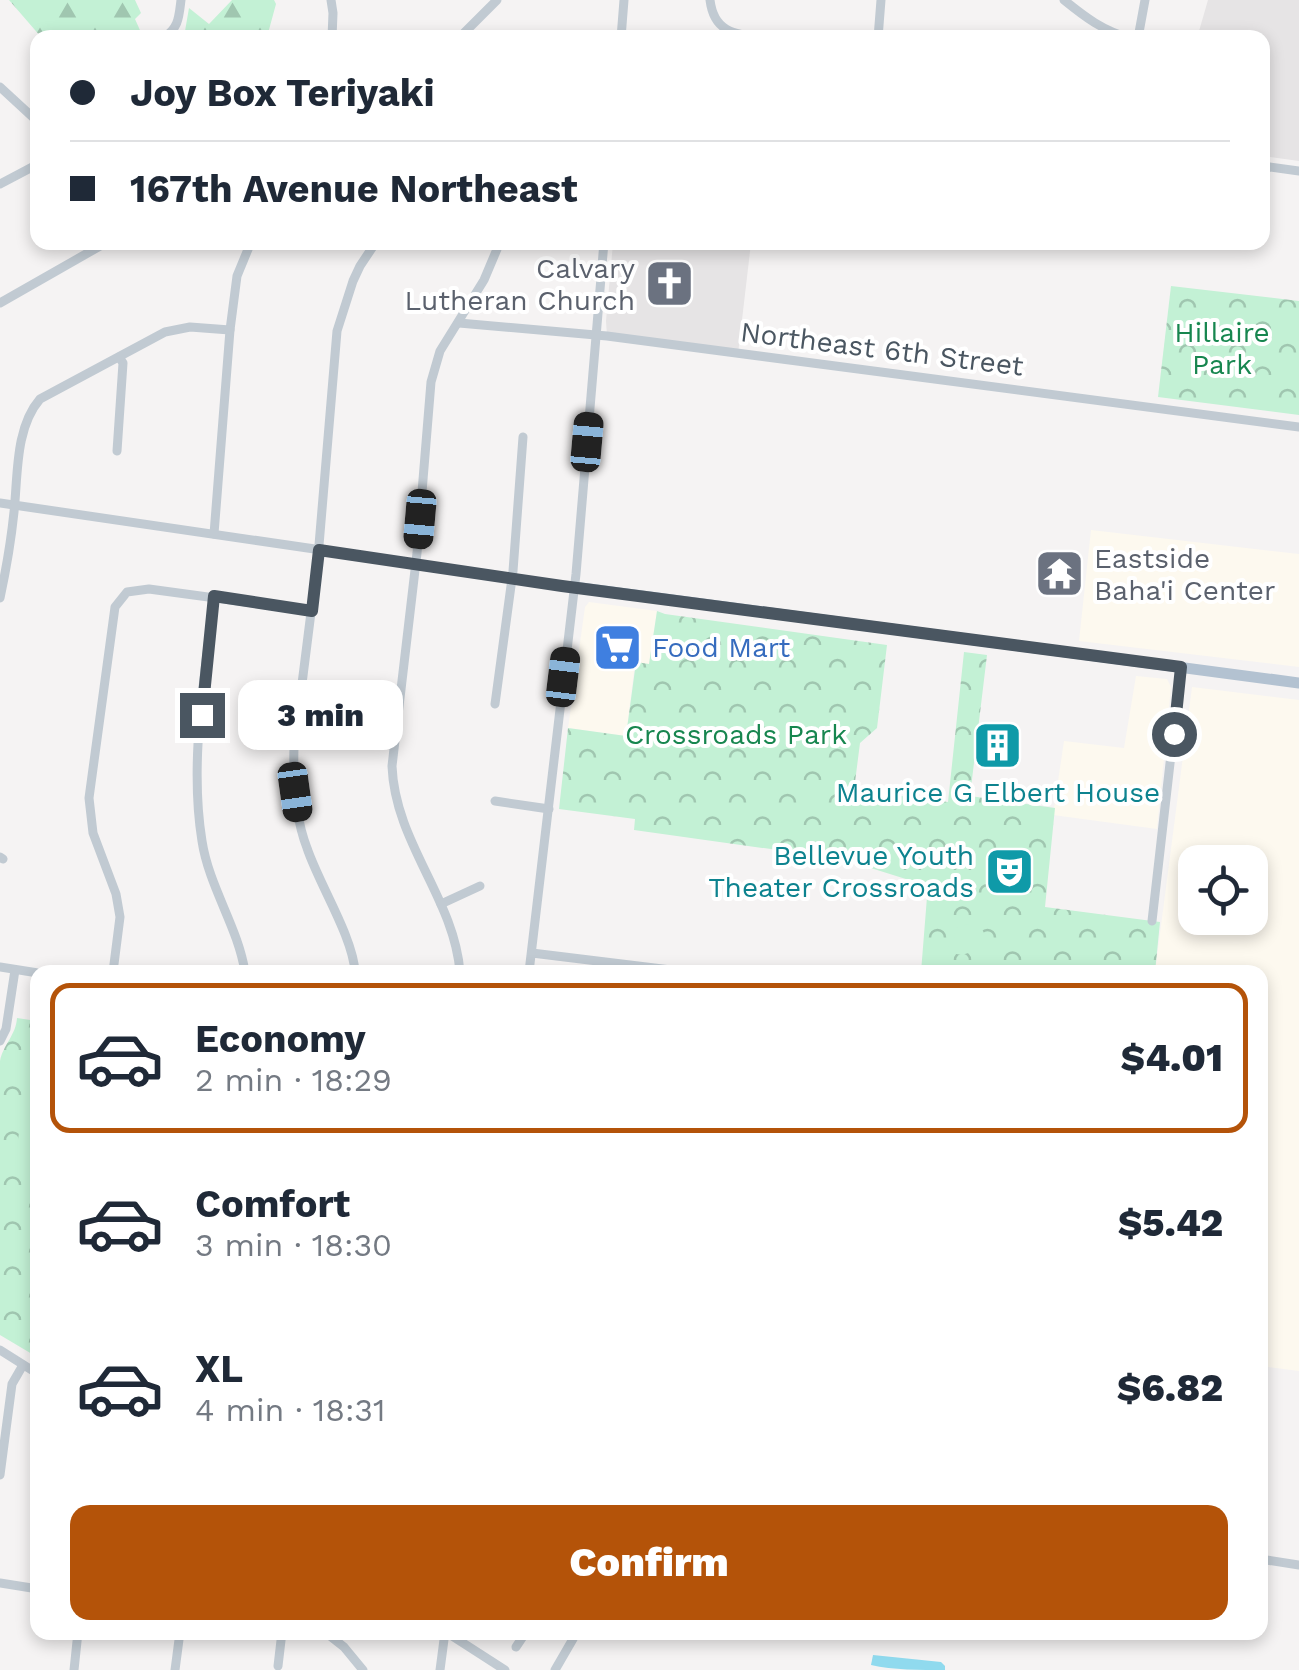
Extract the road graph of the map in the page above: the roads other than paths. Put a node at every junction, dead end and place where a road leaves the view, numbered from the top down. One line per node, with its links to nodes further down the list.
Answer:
1 (182, 0): 9 (street)
2 (331, 0): 10 (street)
3 (497, 0): 11 (street)
4 (624, 0): 12 (street)
5 (710, 0): 13 (street)
6 (881, 0): 14 (street)
7 (1064, 0): 15 (street)
8 (1145, 0): 16 (street)
9 (174, 30)
10 (332, 30)
11 (467, 30)
12 (621, 30)
13 (731, 30)
14 (879, 30)
15 (1106, 30)
16 (1139, 30)
17 (0, 87): 18 (street)
18 (30, 115)
19 (1270, 167): 21 (street)
20 (30, 168): 22 (street)
21 (1299, 171)
22 (0, 184)
23 (93, 250): 28 (street)
24 (247, 250): 30 (street)
25 (371, 250): 39 (street)
26 (497, 250): 29 (street)
27 (603, 250): 31 (street)
28 (0, 303)
29 (460, 322): 31 (street, Northeast 6th Street); 40 (street)
30 (230, 330): 32 (street); 38 (street)
31 (596, 336): 33 (street, Northeast 6th Street); 42 (street)
32 (120, 357): 35 (street); 37 (street)
33 (1299, 427)
34 (524, 437): 41 (street)
35 (117, 451)
36 (0, 503): 37 (street)
37 (14, 505): 38 (street); 44 (street)
38 (214, 534): 39 (street)
39 (319, 550): 40 (street); 45 (street)
40 (416, 564): 41 (street); 52 (street)
41 (512, 578): 42 (street); 48 (street)
42 (574, 588): 46 (main road); 50 (street)
43 (214, 596): 45 (street); 55 (street); 56 (street)
44 (0, 598)
45 (312, 611): 57 (street)
46 (1181, 667): 47 (main road); 53 (street)
47 (1299, 683)
48 (495, 704)
49 (495, 801): 50 (street)
50 (549, 808): 54 (street)
51 (480, 886): 52 (street)
52 (440, 904): 58 (street)
53 (1152, 921)
54 (532, 953): 59 (street); 60 (street)
55 (115, 965)
56 (243, 965)
57 (353, 965)
58 (459, 965)
59 (530, 965)
60 (616, 965)
61 (0, 968): 62 (street)
62 (15, 970): 63 (street); 64 (street)
63 (30, 972)
64 (0, 1041)
65 (0, 1350): 66 (street)
66 (23, 1365): 67 (street); 68 (street)
67 (30, 1369)
68 (0, 1475)
69 (1268, 1561): 70 (street)
70 (1299, 1564)
71 (0, 1583): 72 (street)
72 (30, 1587)
73 (77, 1640): 83 (street)
74 (179, 1640): 84 (street)
75 (281, 1640): 82 (street)
76 (335, 1640): 85 (street)
77 (444, 1640): 86 (street)
78 (458, 1640): 87 (street)
79 (521, 1640): 81 (street)
80 (572, 1640): 88 (street)
81 (516, 1647)
82 (278, 1666)
83 (74, 1670)
84 (175, 1670)
85 (363, 1670)
86 (440, 1670)
87 (505, 1670)
88 (555, 1670)

